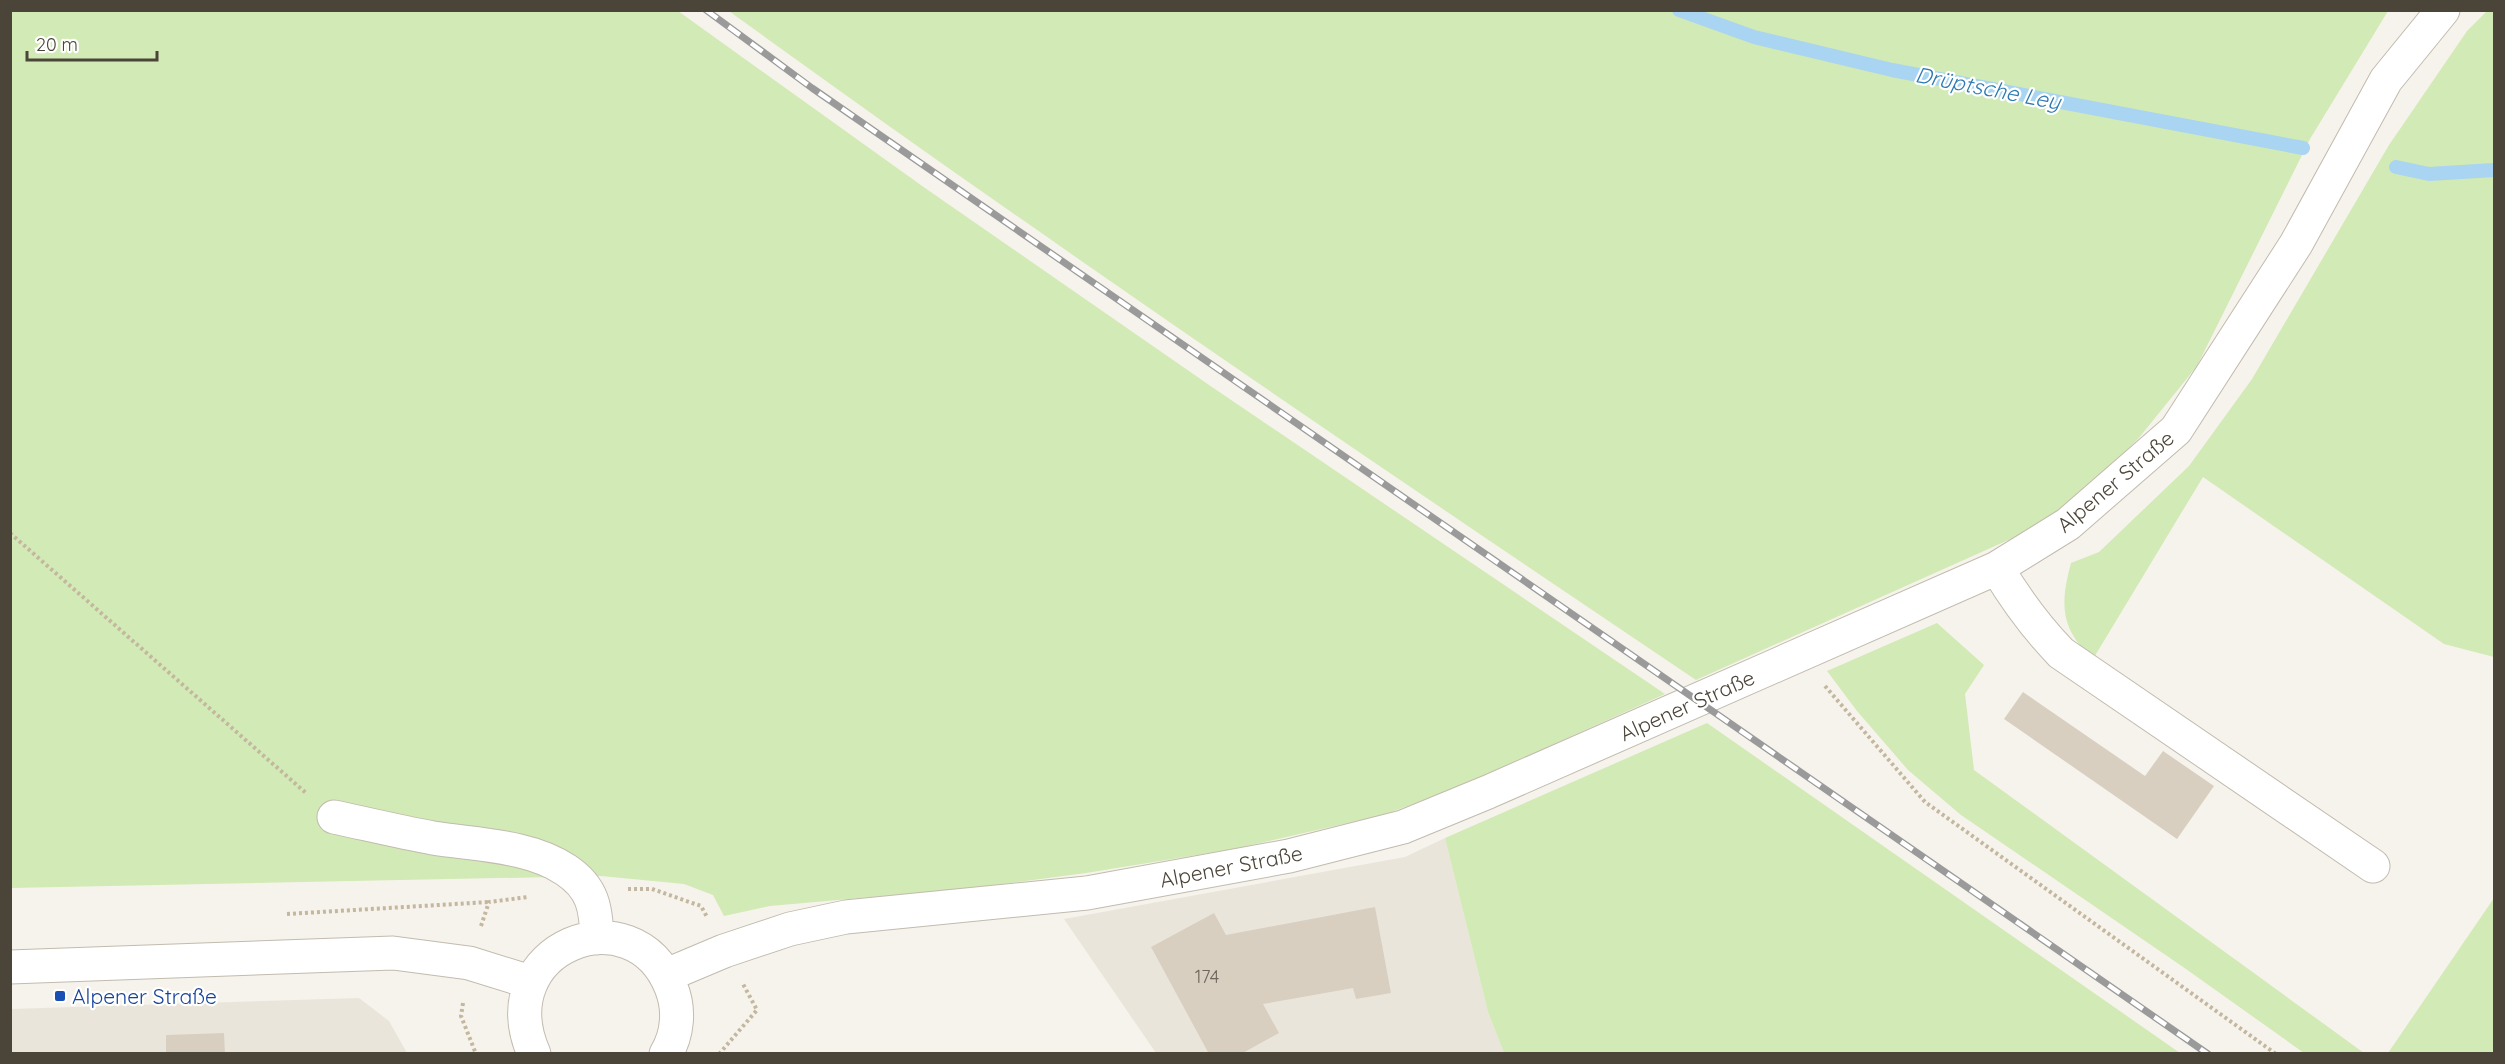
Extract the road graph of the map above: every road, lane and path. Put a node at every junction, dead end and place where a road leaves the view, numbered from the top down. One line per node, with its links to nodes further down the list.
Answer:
1 (2443, 10): 3 (street, Alpener Straße)
2 (10, 533): 5 (path)
3 (1997, 568): 4 (street, Alpener Straße); 6 (street)
4 (1799, 656): 9 (street, Alpener Straße); 13 (path)
5 (334, 817): 7 (street)
6 (2373, 866)
7 (597, 938): 9 (street); 10 (street)
8 (10, 967): 10 (street)
9 (667, 975): 12 (street)
10 (530, 982): 11 (street)
11 (534, 1053)
12 (666, 1053)
13 (2276, 1053)

